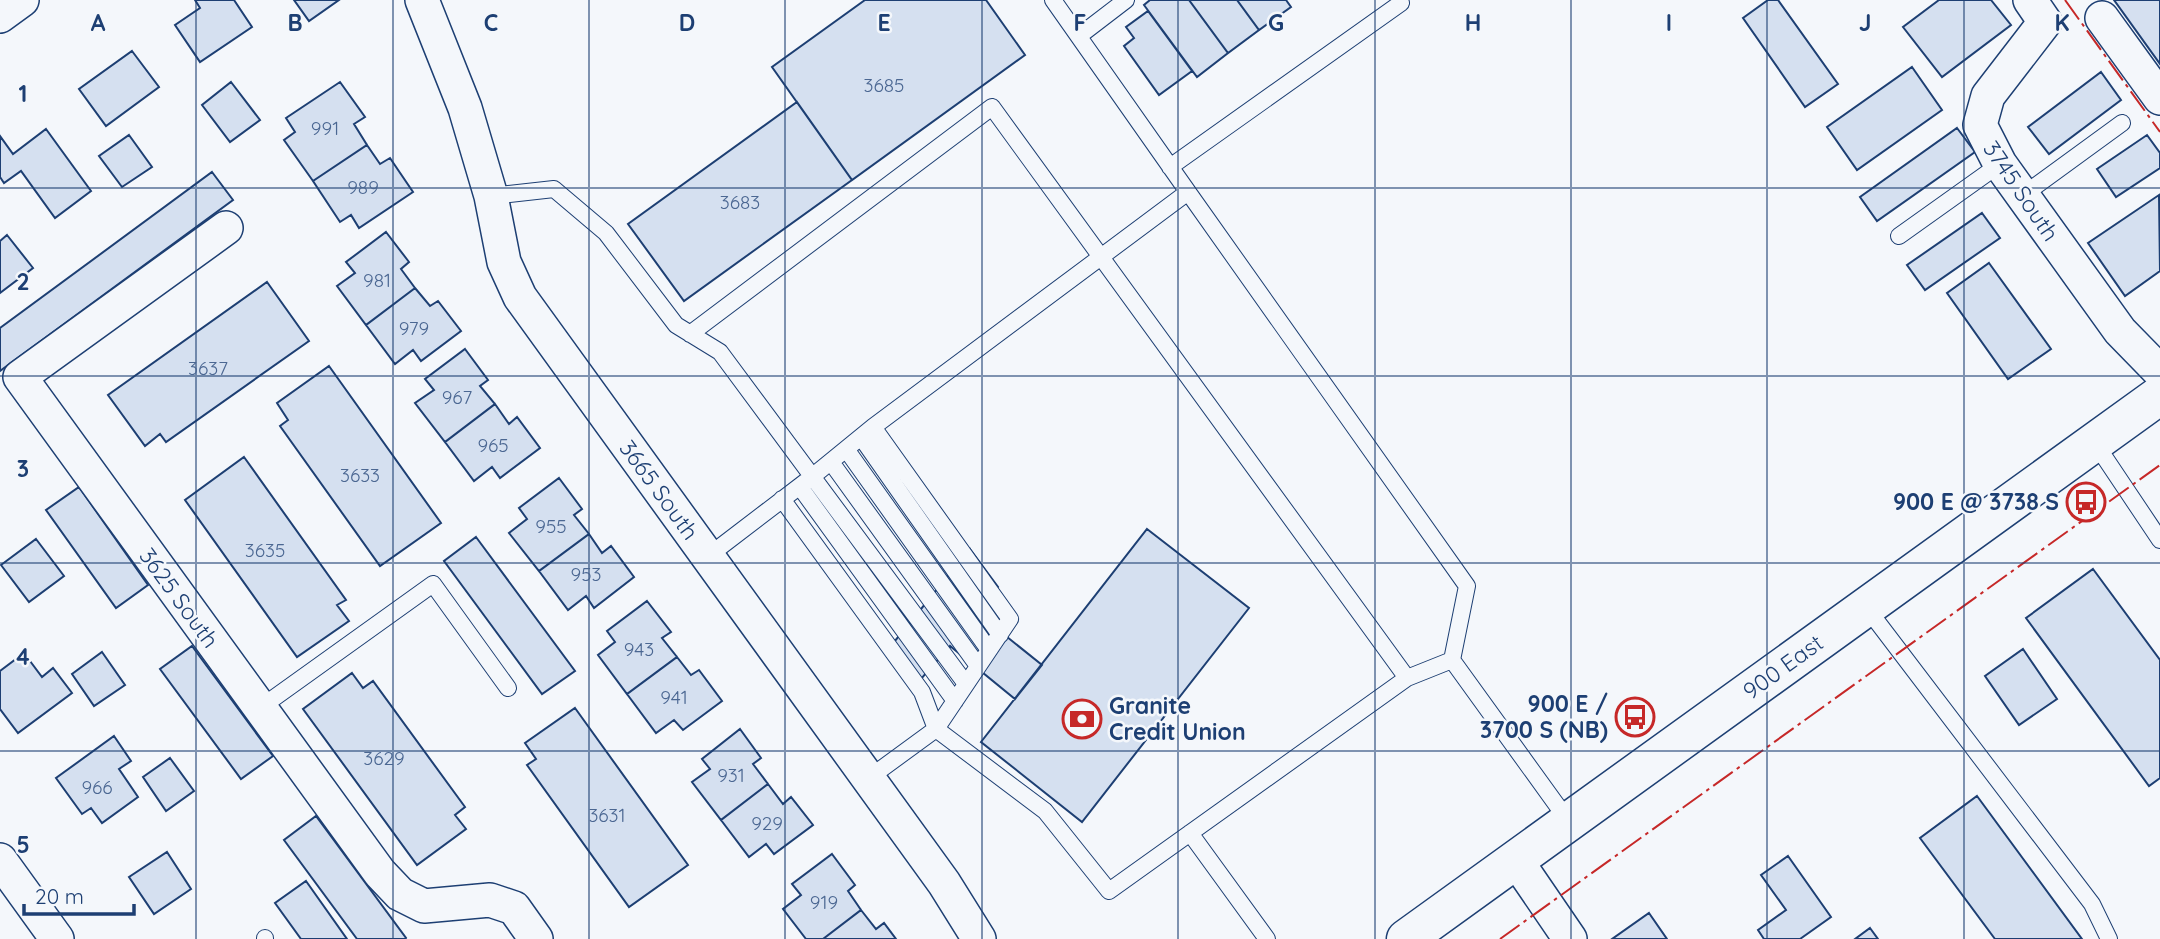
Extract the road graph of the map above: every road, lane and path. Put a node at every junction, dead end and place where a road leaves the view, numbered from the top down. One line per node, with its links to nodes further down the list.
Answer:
1 (22, 0): 7 (street)
2 (422, 0): 15 (street, 3665 South)
3 (1053, 0): 9 (lane)
4 (1126, 0): 9 (lane)
5 (2030, 0): 12 (street, 3745 South)
6 (1401, 2): 13 (lane)
7 (0, 16)
8 (2102, 18): 10 (street)
9 (1079, 36): 13 (lane)
10 (2160, 98)
11 (2122, 123): 16 (lane)
12 (2000, 164): 16 (street, 3745 South); 18 (lane)
13 (1170, 167): 14 (lane)
14 (1188, 192): 19 (lane); 34 (lane)
15 (491, 196): 20 (lane); 31 (street, 3665 South)
16 (2022, 196): 21 (street, 3745 South)
17 (226, 228): 40 (street, 3625 South)
18 (1899, 236)
19 (1101, 258): 20 (lane); 23 (lane); 36 (lane)
20 (690, 334): 27 (lane)
21 (2160, 372)
22 (2160, 395): 24 (main road, 900 East)
23 (867, 432): 25 (lane); 33 (lane)
24 (2095, 443): 30 (lane); 32 (main road, 900 East)
25 (846, 449): 26 (lane); 33 (lane)
26 (831, 462): 27 (lane); 35 (lane)
27 (813, 477): 28 (lane); 37 (lane)
28 (800, 487): 29 (lane); 39 (lane)
29 (782, 499): 31 (lane); 41 (lane)
30 (2160, 540)
31 (707, 558): 42 (street, 3665 South)
32 (1866, 607): 43 (main road, 900 East); 53 (lane)
33 (989, 650): 35 (lane)
34 (1452, 660): 36 (lane); 43 (lane)
35 (978, 666): 37 (lane)
36 (1407, 678): 44 (lane)
37 (966, 684): 39 (lane)
38 (509, 688): 40 (lane)
39 (955, 701): 41 (lane)
40 (260, 708): 48 (street, 3625 South)
41 (936, 729): 42 (lane); 44 (lane)
42 (869, 778): 49 (street, 3665 South)
43 (1569, 822): 46 (main road, 900 East)
44 (1190, 833): 50 (lane)
45 (0, 860): 47 (street)
46 (1516, 860): 51 (main road, 900 East); 52 (street)
47 (57, 939)
48 (536, 939)
49 (979, 939)
50 (1267, 939)
51 (1406, 939)
52 (1570, 939)
53 (2109, 939)

